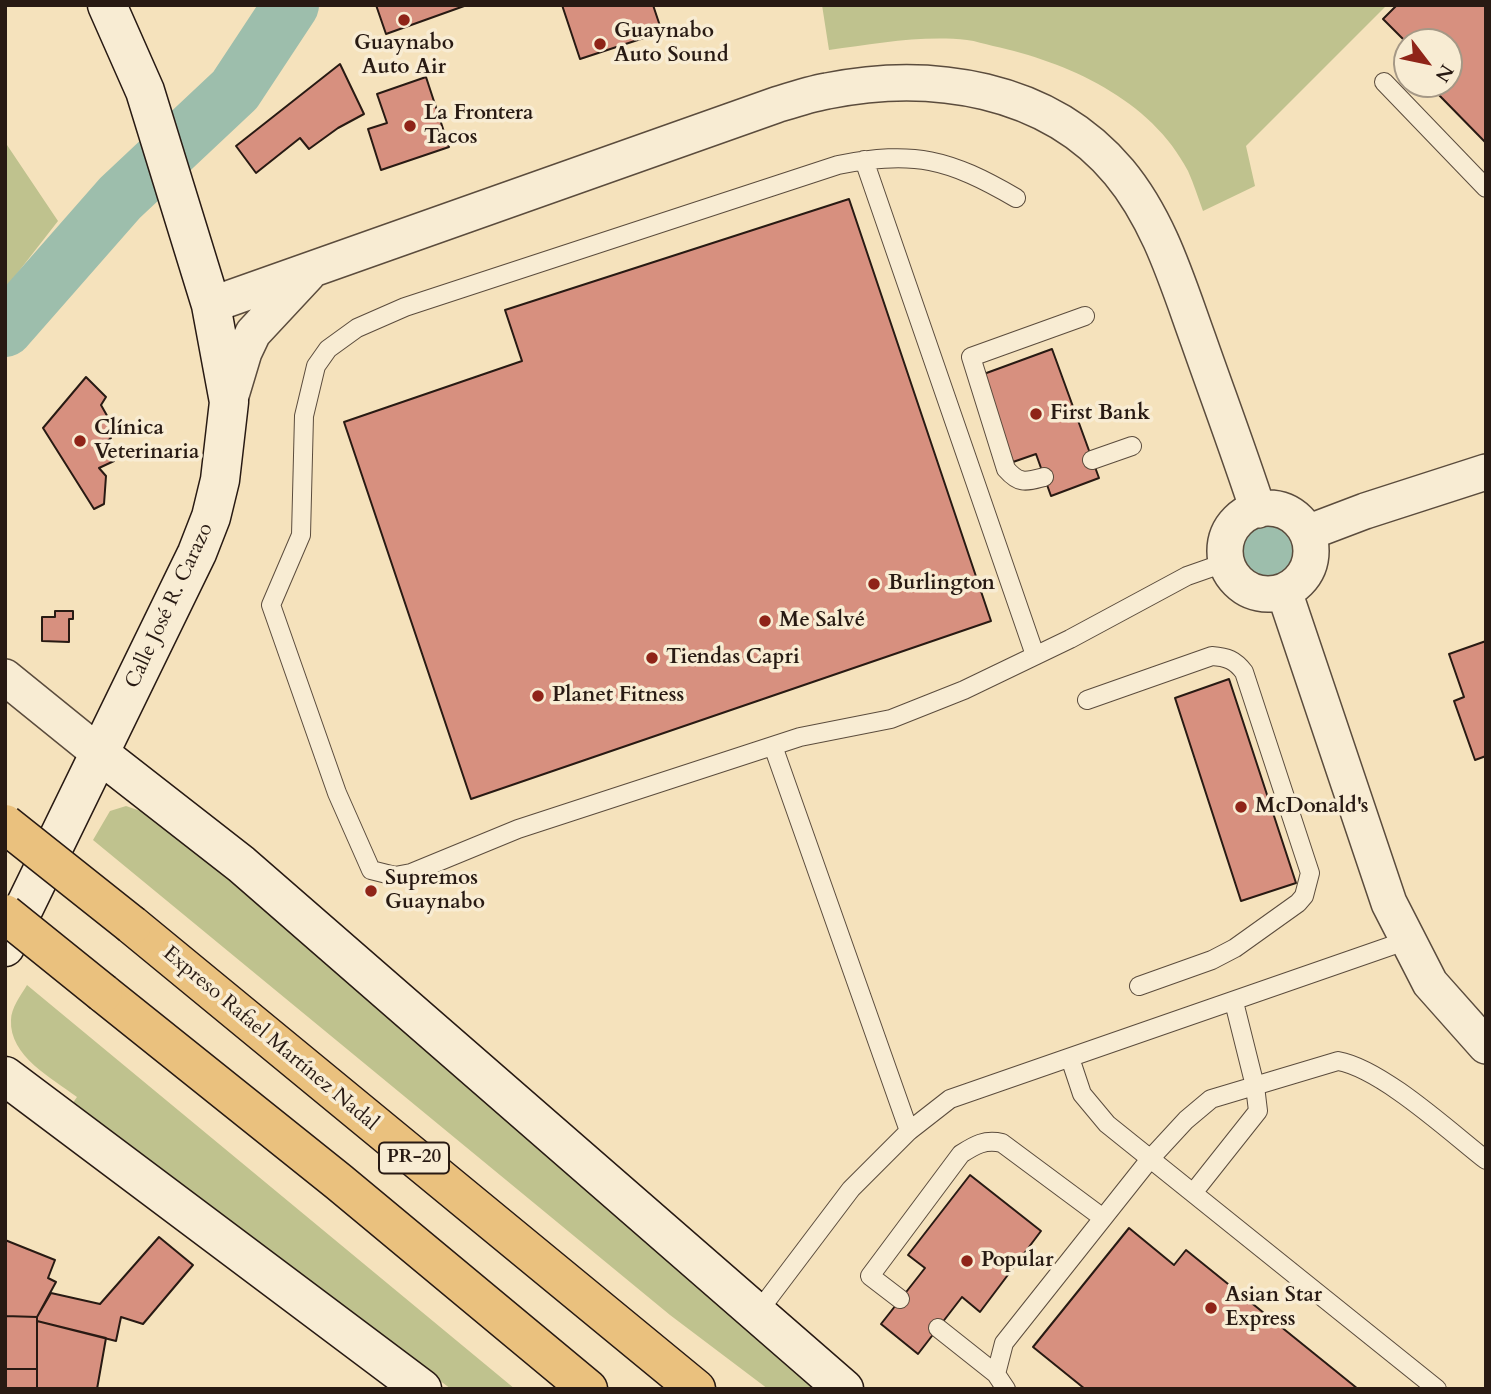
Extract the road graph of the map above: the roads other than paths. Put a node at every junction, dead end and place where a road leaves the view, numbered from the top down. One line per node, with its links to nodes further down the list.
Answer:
1 (107, 5): 7 (street, Calle José R. Carazo)
2 (1384, 82): 4 (lane)
3 (864, 160): 5 (lane); 18 (lane); 21 (lane)
4 (1486, 188)
5 (1016, 198)
6 (314, 268): 7 (street); 9 (street); 14 (street)
7 (211, 305): 9 (street, Calle José R. Carazo)
8 (1085, 316): 13 (lane)
9 (229, 402): 22 (street, Calle José R. Carazo)
10 (1132, 446): 11 (lane)
11 (1092, 460)
12 (1486, 472): 15 (street)
13 (1044, 477)
14 (1258, 510): 15 (street); 16 (street)
15 (1307, 533): 17 (street)
16 (1227, 562): 17 (street); 18 (lane)
17 (1284, 591): 25 (street)
18 (1035, 655): 21 (lane)
19 (5, 677): 22 (street)
20 (1087, 700): 27 (lane)
21 (773, 746): 33 (lane)
22 (100, 754): 26 (street, Calle José R. Carazo); 39 (street)
23 (5, 824): 44 (highway, Expreso Rafael Martínez Nadal / PR-20, bridge)
24 (5, 914): 43 (highway, bridge)
25 (1408, 940): 28 (lane); 29 (street)
26 (5, 947)
27 (1139, 986)
28 (1234, 1002): 30 (lane); 32 (lane)
29 (1486, 1046)
30 (1070, 1058): 33 (lane); 34 (lane)
31 (5, 1076): 42 (street)
32 (1255, 1086): 34 (lane); 35 (lane); 36 (lane)
33 (909, 1131): 39 (lane)
34 (1150, 1159): 36 (lane); 37 (lane)
35 (1486, 1160)
36 (1193, 1193): 46 (lane)
37 (1103, 1218): 38 (lane); 41 (lane)
38 (901, 1299)
39 (758, 1312): 45 (street)
40 (938, 1328): 41 (lane)
41 (1001, 1381)
42 (422, 1389)
43 (589, 1389)
44 (696, 1389)
45 (844, 1389)
46 (1437, 1389)

